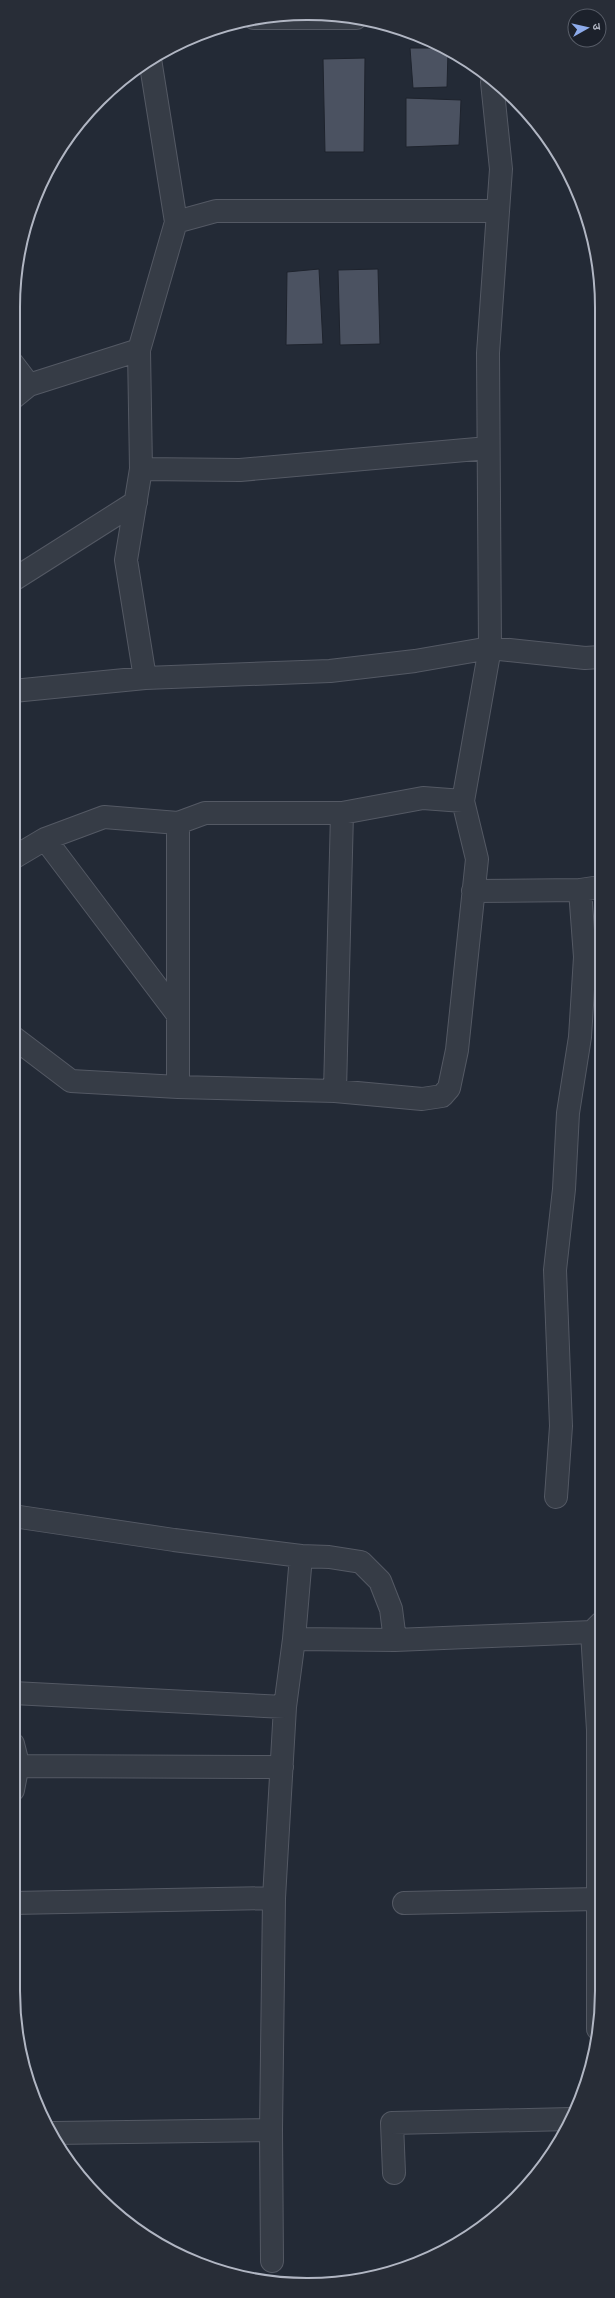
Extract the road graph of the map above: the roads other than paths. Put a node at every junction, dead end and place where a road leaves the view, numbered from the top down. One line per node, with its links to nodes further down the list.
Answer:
1 (151, 66): 4 (street)
2 (493, 87): 3 (street)
3 (498, 211): 4 (street); 7 (street)
4 (176, 222): 5 (street)
5 (139, 350): 6 (street); 8 (street)
6 (21, 392)
7 (488, 448): 8 (street); 11 (street)
8 (141, 469): 9 (street)
9 (136, 502): 10 (street); 13 (street)
10 (20, 576)
11 (490, 648): 12 (street); 13 (street); 15 (street)
12 (595, 657)
13 (145, 678): 14 (street)
14 (20, 691)
15 (463, 801): 16 (street); 21 (street)
16 (342, 813): 17 (street); 25 (street)
17 (178, 823): 18 (street); 22 (street)
18 (45, 839): 19 (street); 22 (street)
19 (20, 854)
20 (590, 889): 21 (street); 26 (street)
21 (473, 891): 25 (street)
22 (178, 1015): 24 (street)
23 (20, 1042): 24 (street)
24 (178, 1087): 25 (street)
25 (335, 1091)
26 (556, 1497)
27 (20, 1517): 28 (street)
28 (301, 1556): 30 (street); 31 (street)
29 (595, 1628): 31 (street)
30 (294, 1639): 31 (street); 33 (street)
31 (395, 1640)
32 (20, 1693): 33 (street)
33 (285, 1707): 35 (street)
34 (20, 1758): 35 (street)
35 (282, 1767): 36 (street)
36 (274, 1898): 38 (street); 41 (street)
37 (595, 1899): 39 (street)
38 (20, 1903)
39 (404, 1903)
40 (564, 2119): 43 (street)
41 (271, 2130): 42 (street); 44 (street)
42 (58, 2133)
43 (394, 2173)
44 (272, 2261)

